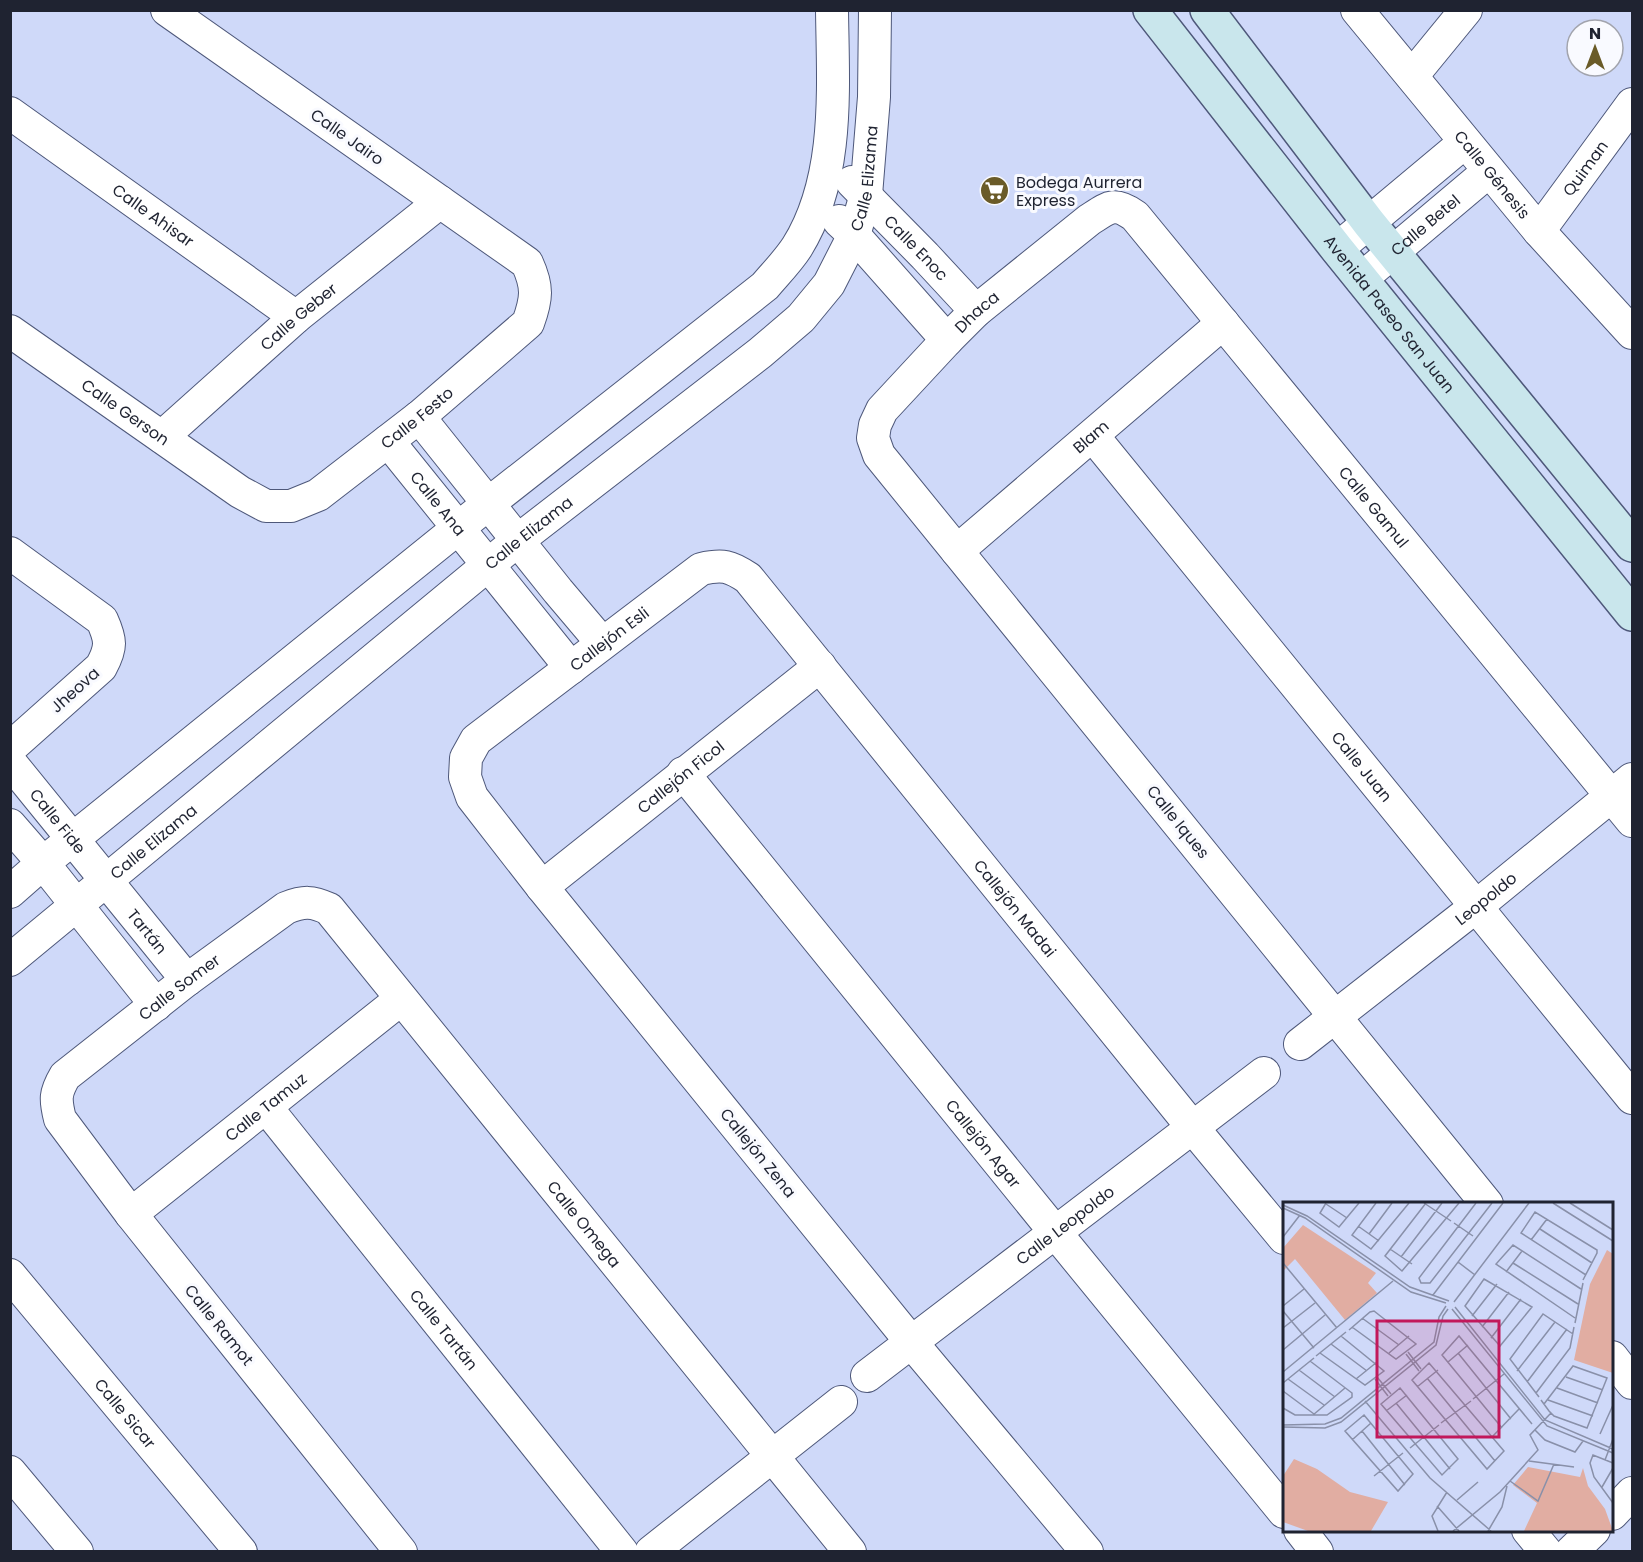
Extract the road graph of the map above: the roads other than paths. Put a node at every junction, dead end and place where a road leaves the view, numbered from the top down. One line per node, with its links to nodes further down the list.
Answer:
1 (167, 10): 15 (street, Calle Jairo)
2 (832, 10): 12 (street)
3 (875, 10): 14 (street, Calle Elizama)
4 (1150, 10): 21 (street, Avenida Paseo San Juan)
5 (1207, 10): 18 (street)
6 (1357, 10): 8 (street, Calle Génesis)
7 (1466, 10): 8 (street)
8 (1412, 76): 11 (street, Calle Génesis)
9 (1632, 104): 19 (street, Quiman)
10 (10, 113): 26 (street, Calle Ahisar)
11 (1465, 142): 13 (street, Calle Génesis); 18 (street)
12 (828, 159): 14 (street, Calle Enoc); 16 (street)
13 (1489, 171): 19 (street, Calle Génesis); 22 (street, Calle Betel)
14 (866, 195): 20 (street, Calle Elizama); 25 (street, Calle Enoc)
15 (440, 202): 23 (street, Calle Jairo); 26 (street, Calle Geber)
16 (819, 202): 20 (street); 37 (street)
17 (1108, 208): 25 (street, Dhaca); 27 (street, Calle Gamul)
18 (1369, 223): 21 (street); 22 (street)
19 (1539, 231): 29 (street, Calle Génesis)
20 (854, 235): 30 (street); 39 (street, Calle Elizama)
21 (1337, 249): 24 (street, Avenida Paseo San Juan)
22 (1394, 253): 24 (street, Calle Betel); 40 (street)
23 (527, 263): 31 (street, Calle Festo)
24 (1361, 279): 45 (street, Avenida Paseo San Juan)
25 (976, 311): 30 (street, Dhaca)
26 (296, 317): 33 (street, Calle Geber)
27 (1223, 323): 32 (street, Blam); 53 (street, Calle Gamul)
28 (10, 331): 33 (street, Calle Gerson)
29 (1632, 333)
30 (947, 340): 34 (street, Dhaca)
31 (419, 417): 35 (street, Calle Festo); 37 (street)
32 (1093, 436): 41 (street, Blam); 62 (street, Calle Juan)
33 (162, 437): 36 (street, Calle Gerson)
34 (873, 438): 41 (street, Calle Iques)
35 (388, 441): 36 (street, Calle Festo); 38 (street, Calle Ana)
36 (240, 492)
37 (488, 504): 38 (street); 39 (street)
38 (460, 528): 43 (street, Calle Ana); 56 (street)
39 (517, 540): 43 (street, Calle Elizama); 46 (street)
40 (1632, 545)
41 (957, 551): 68 (street, Calle Iques)
42 (10, 554): 50 (street, Jheova)
43 (489, 566): 48 (street, Calle Ana); 58 (street, Calle Elizama)
44 (748, 578): 46 (street, Callejón Esli); 47 (street, Callejón Madai)
45 (1632, 614)
46 (602, 643): 48 (street, Callejón Esli)
47 (820, 666): 52 (street, Callejón Ficol); 74 (street, Callejón Madai)
48 (571, 668): 49 (street, Callejón Esli)
49 (476, 740): 59 (street, Callejón Zena)
50 (10, 748)
51 (10, 762): 56 (street, Calle Fide)
52 (683, 773): 59 (street, Callejón Ficol); 77 (street, Callejón Agar)
53 (1622, 787): 54 (street, Calle Gamul); 62 (street, Leopoldo)
54 (1632, 820)
55 (10, 825): 57 (street)
56 (72, 840): 57 (street); 58 (street, Calle Fide)
57 (43, 863): 60 (street); 63 (street)
58 (105, 881): 63 (street, Calle Elizama); 65 (street, Tartán)
59 (542, 887): 80 (street, Callejón Zena)
60 (10, 892)
61 (314, 903): 65 (street, Calle Somer); 66 (street, Calle Omega)
62 (1478, 905): 68 (street, Leopoldo); 72 (street, Calle Juan)
63 (76, 906): 64 (street, Calle Elizama); 67 (street)
64 (10, 960)
65 (188, 980): 67 (street, Calle Somer)
66 (401, 999): 73 (street, Calle Tamuz); 85 (street, Calle Omega)
67 (156, 1005): 71 (street, Calle Somer)
68 (1336, 1016): 69 (street); 75 (street, Calle Iques)
69 (1300, 1044)
70 (1264, 1073): 74 (street, Calle Leopoldo)
71 (57, 1090): 76 (street, Calle Ramot)
72 (1632, 1098)
73 (266, 1107): 76 (street, Calle Tamuz); 96 (street, Calle Tartán)
74 (1193, 1128): 77 (street, Calle Leopoldo); 78 (street, Callejón Madai)
75 (1486, 1202)
76 (131, 1214): 95 (street, Calle Ramot)
77 (1055, 1232): 80 (street, Calle Leopoldo); 88 (street, Callejón Agar)
78 (1283, 1237)
79 (10, 1275): 94 (street, Calle Sicar)
80 (912, 1343): 82 (street, Calle Leopoldo); 99 (street, Callejón Zena)
81 (1613, 1359): 83 (street)
82 (867, 1376)
83 (1632, 1383)
84 (841, 1402): 85 (street)
85 (772, 1455): 97 (street); 98 (street, Calle Omega)
86 (10, 1472): 93 (street)
87 (1632, 1493): 89 (street)
88 (1283, 1511)
89 (1613, 1512)
90 (1302, 1532): 100 (street)
91 (1530, 1532): 101 (street)
92 (1592, 1532): 102 (street)
93 (77, 1551)
94 (241, 1551)
95 (401, 1551)
96 (622, 1551)
97 (651, 1551)
98 (850, 1551)
99 (1086, 1551)
100 (1317, 1551)
101 (1546, 1551)
102 (1571, 1551)

